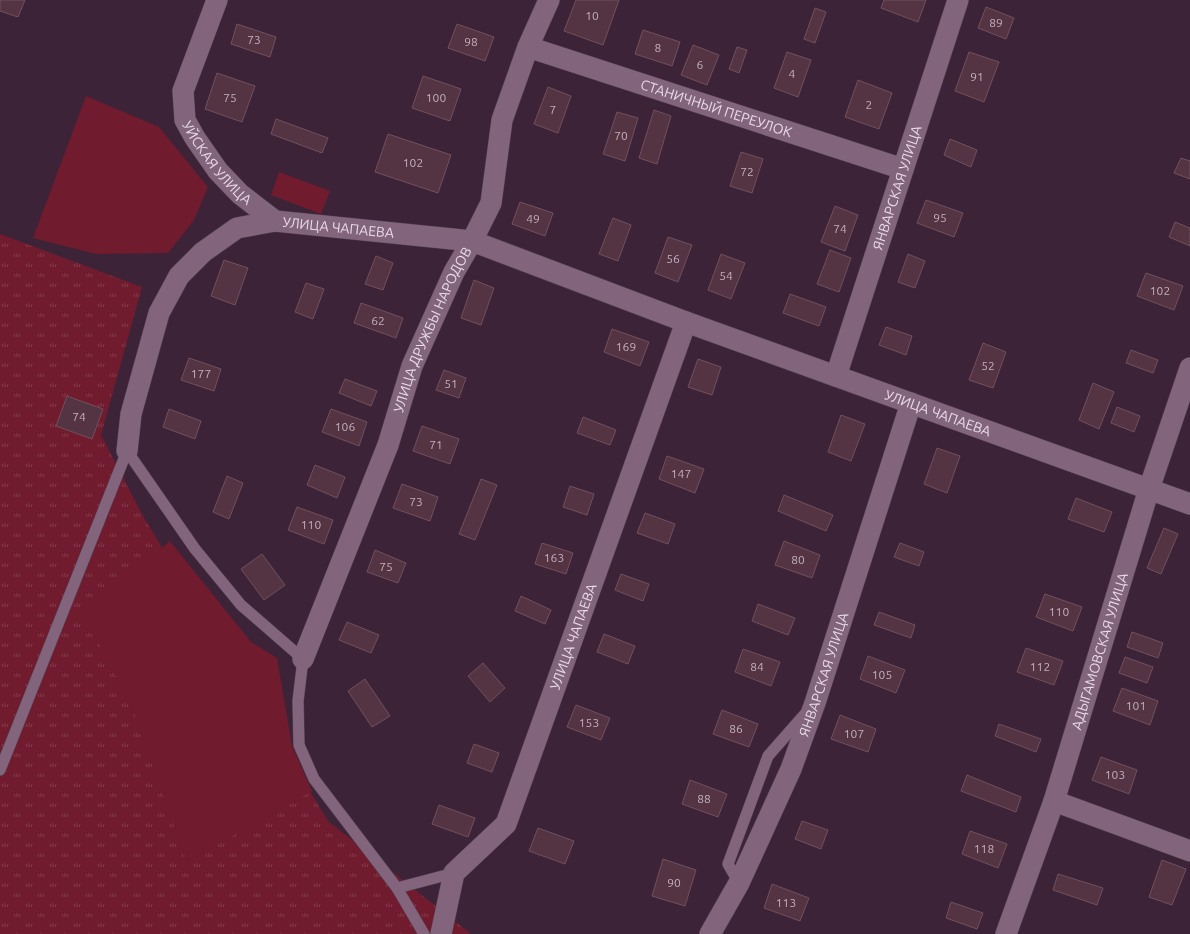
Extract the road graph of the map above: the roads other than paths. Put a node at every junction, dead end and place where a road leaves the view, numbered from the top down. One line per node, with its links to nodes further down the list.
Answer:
1 (216, 0): 6 (street, УЙСКАЯ УЛИЦА)
2 (549, 0): 4 (street, УЛИЦА ДРУЖБЫ НАРОДОВ)
3 (958, 0): 5 (street, ЯНВАРСКАЯ УЛИЦА)
4 (528, 47): 5 (street, СТАНИЧНЫЙ ПЕРЕУЛОК); 7 (street, УЛИЦА ДРУЖБЫ НАРОДОВ)
5 (903, 169): 10 (street, ЯНВАРСКАЯ УЛИЦА)
6 (275, 222): 7 (street, УЛИЦА ЧАПАЕВА); 12 (street, УЛИЦА ЧАПАЕВА)
7 (472, 241): 8 (street, УЛИЦА ЧАПАЕВА); 15 (street, УЛИЦА ДРУЖБЫ НАРОДОВ)
8 (686, 322): 10 (street, УЛИЦА ЧАПАЕВА); 19 (street, УЛИЦА ЧАПАЕВА)
9 (1190, 368): 13 (street, АДЫГАМОВСКАЯ УЛИЦА)
10 (836, 376): 11 (street, УЛИЦА ЧАПАЕВА)
11 (911, 404): 13 (street, УЛИЦА ЧАПАЕВА); 23 (street, ЯНВАРСКАЯ УЛИЦА)
12 (127, 452): 15 (lane); 16 (lane)
13 (1149, 489): 14 (street, УЛИЦА ЧАПАЕВА); 17 (street, АДЫГАМОВСКАЯ УЛИЦА)
14 (1190, 504)
15 (304, 659): 20 (lane)
16 (0, 770)
17 (1054, 801): 18 (street); 24 (street, АДЫГАМОВСКАЯ УЛИЦА)
18 (1190, 851)
19 (454, 873): 20 (lane); 22 (street)
20 (397, 888): 21 (lane)
21 (424, 934)
22 (441, 934)
23 (710, 934)
24 (1006, 934)

